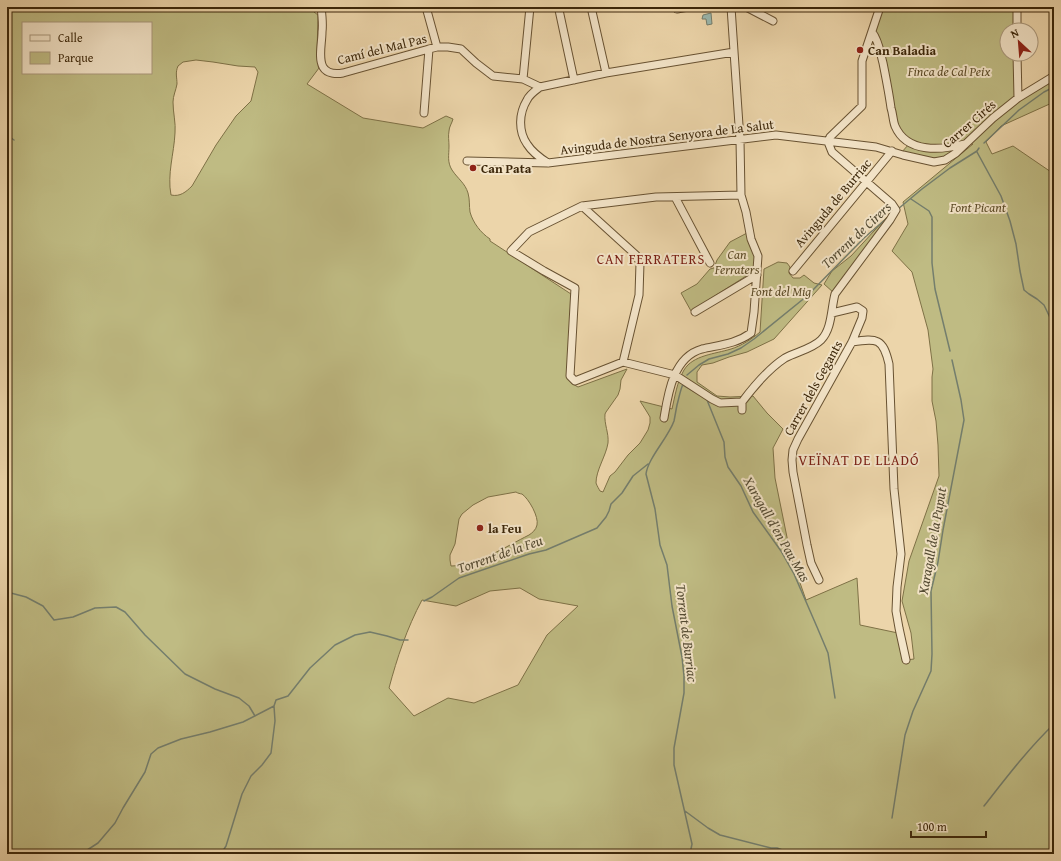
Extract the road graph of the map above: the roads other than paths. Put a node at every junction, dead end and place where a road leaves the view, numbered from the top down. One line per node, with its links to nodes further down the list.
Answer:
1 (321, 7): 16 (street, Camí del Mal Pas)
2 (426, 7): 15 (street, Camí del Mal Pas)
3 (530, 7): 21 (street)
4 (591, 7): 19 (street)
5 (688, 7): 10 (street)
6 (731, 7): 17 (street)
7 (746, 7): 12 (street)
8 (880, 7): 14 (street)
9 (1017, 7): 13 (street)
10 (677, 9)
11 (559, 10): 22 (street)
12 (773, 21)
13 (1017, 22)
14 (872, 32): 27 (street); 28 (street)
15 (437, 47): 16 (street, Camí del Mal Pas); 21 (street, Camí del Mal Pas)
16 (428, 49): 25 (street)
17 (734, 52): 19 (street); 26 (street)
18 (1017, 62): 24 (street)
19 (606, 73): 22 (street)
20 (1054, 76): 24 (street, Carrer Cirés)
21 (523, 79): 23 (street, Camí del Mal Pas)
22 (574, 80): 23 (street)
23 (540, 86): 31 (street)
24 (1018, 98): 28 (street, Carrer Cirés)
25 (424, 113)
26 (740, 140): 27 (street, Avinguda de Nostra Senyora de La Salut); 31 (street, Avinguda de Nostra Senyora de La Salut); 33 (street)
27 (828, 142): 29 (street, Avinguda de Nostra Senyora de La Salut); 32 (street)
28 (966, 144): 29 (street, Carrer Cirés)
29 (892, 151): 32 (street, Avinguda de Burriac)
30 (467, 162): 31 (street, Avinguda de Nostra Senyora de La Salut)
31 (548, 163)
32 (867, 181): 37 (street, Avinguda de Burriac); 40 (street)
33 (741, 195): 34 (street); 38 (street)
34 (675, 197): 35 (street); 36 (street)
35 (582, 206): 42 (street); 42 (street)
36 (710, 263)
37 (793, 271)
38 (757, 275): 39 (street); 43 (street)
39 (695, 312)
40 (832, 313): 41 (street, Carrer dels Gegants); 44 (street)
41 (852, 342): 47 (street, Carrer dels Gegants); 48 (street)
42 (623, 362): 43 (street)
43 (675, 375): 44 (street); 46 (street)
44 (742, 402): 45 (street)
45 (742, 410)
46 (664, 418)
47 (819, 580)
48 (906, 660)

